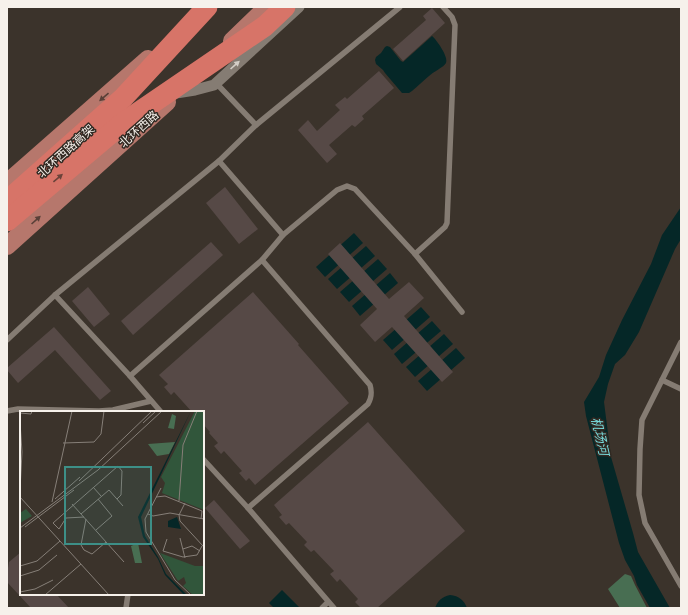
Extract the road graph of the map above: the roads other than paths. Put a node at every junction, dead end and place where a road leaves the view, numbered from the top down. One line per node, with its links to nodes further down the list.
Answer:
1 (207, 7): 11 (main road, one-way to 11); 12 (highway, 北环西路高架)
2 (267, 7): 8 (main road, 北环西路)
3 (285, 7): 13 (highway, 北环西路高架, one-way to 3)
4 (299, 7): 7 (street, one-way to 4)
5 (400, 7): 9 (lane)
6 (443, 7): 16 (lane)
7 (216, 83): 8 (street); 9 (lane)
8 (176, 93): 15 (main road, 北环西路, one-way to 8)
9 (256, 125): 10 (lane)
10 (219, 161): 14 (lane); 18 (lane)
11 (7, 183)
12 (7, 201)
13 (7, 221)
14 (283, 235): 16 (lane); 17 (lane)
15 (7, 246)
16 (415, 254): 19 (lane)
17 (262, 260): 22 (lane); 29 (lane)
18 (55, 295): 20 (lane); 22 (lane)
19 (462, 312)
20 (7, 340)
21 (681, 342): 23 (lane)
22 (130, 376): 25 (lane)
23 (662, 380): 24 (lane); 30 (lane)
24 (681, 389)
25 (151, 401): 26 (lane); 27 (lane)
26 (7, 411)
27 (160, 411)
28 (204, 459): 29 (lane)
29 (248, 508): 32 (lane)
30 (681, 586)
31 (128, 595): 33 (lane)
32 (328, 602): 34 (lane); 35 (lane)
33 (126, 608)
34 (322, 608)
35 (334, 608)

